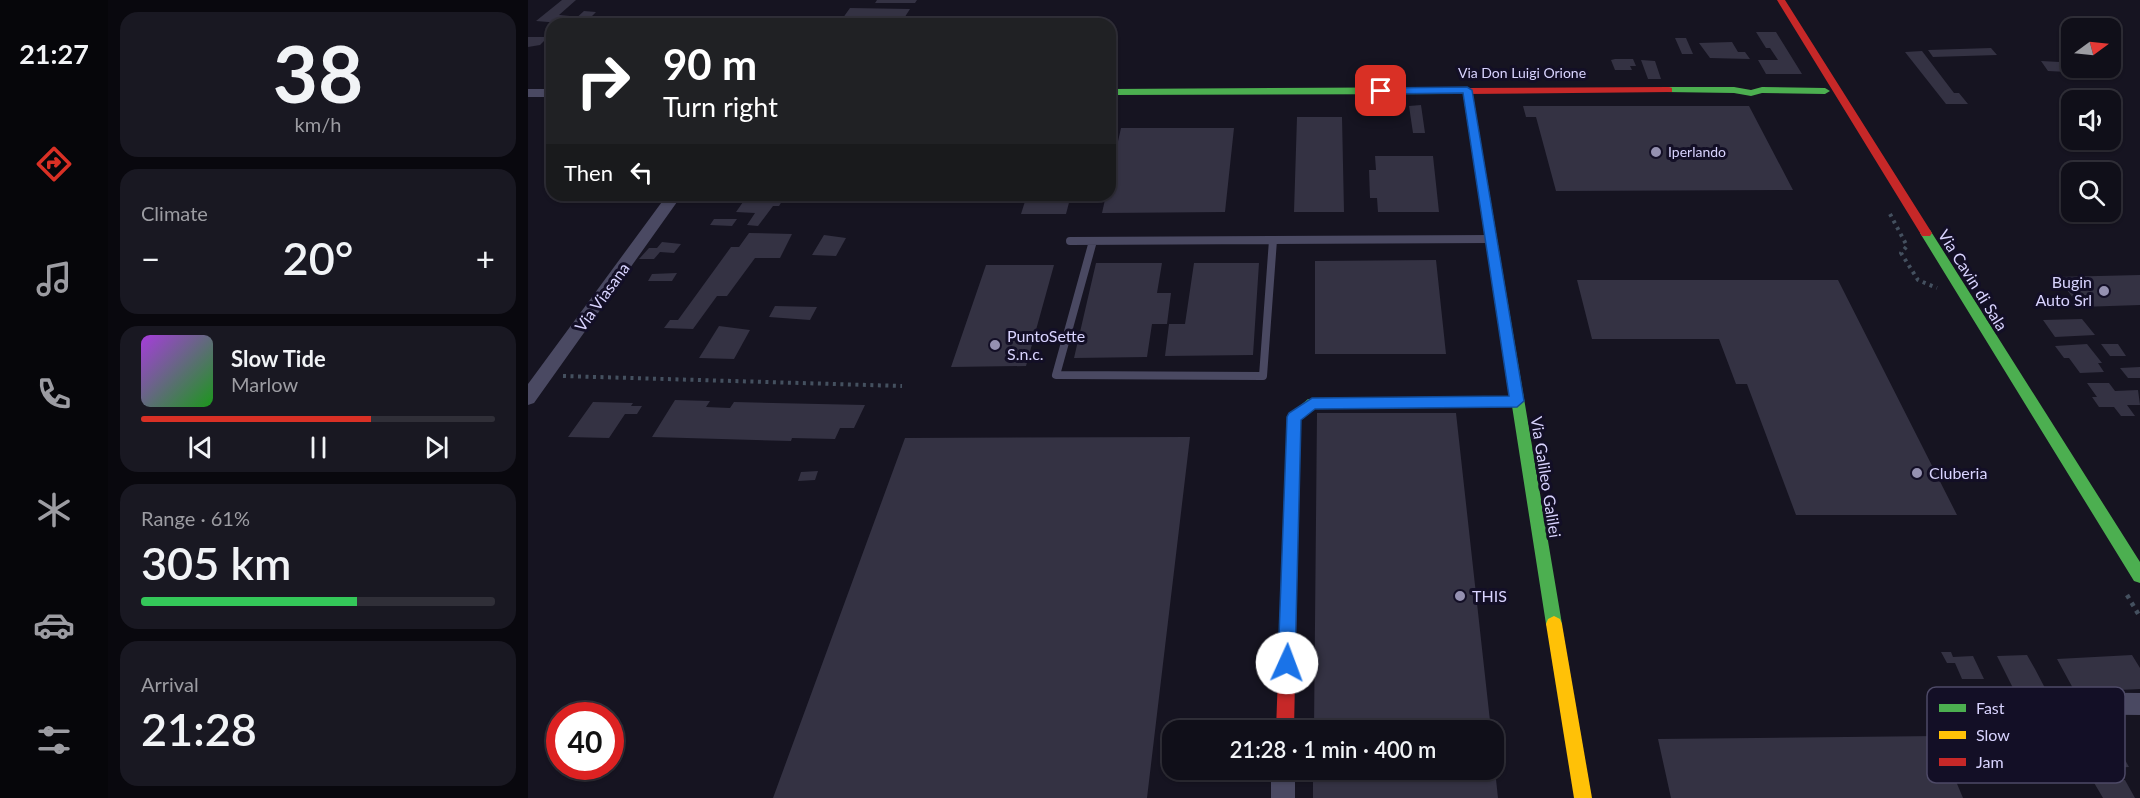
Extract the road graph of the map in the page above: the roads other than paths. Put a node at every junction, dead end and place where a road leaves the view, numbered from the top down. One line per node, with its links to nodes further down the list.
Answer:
1 (1781, 0): 14 (street, Via Cavin di Sala)
2 (1467, 90): 3 (street, Via Don Luigi Orione); 4 (street, Via Don Luigi Orione); 8 (street, Via Galileo Galilei)
3 (1825, 91)
4 (1116, 92)
5 (528, 93): 6 (street)
6 (546, 93)
7 (671, 201): 12 (street, Via Viasana)
8 (1492, 239): 11 (lane); 13 (street, Via Galileo Galilei)
9 (1070, 240): 10 (lane)
10 (1093, 240): 11 (lane); 11 (lane)
11 (1273, 240)
12 (528, 398)
13 (1517, 401): 17 (street); 20 (street, Via Galileo Galilei)
14 (2140, 576)
15 (2125, 704): 16 (street)
16 (2140, 704)
17 (1285, 720)
18 (1283, 780): 19 (street)
19 (1282, 798)
20 (1583, 798)

